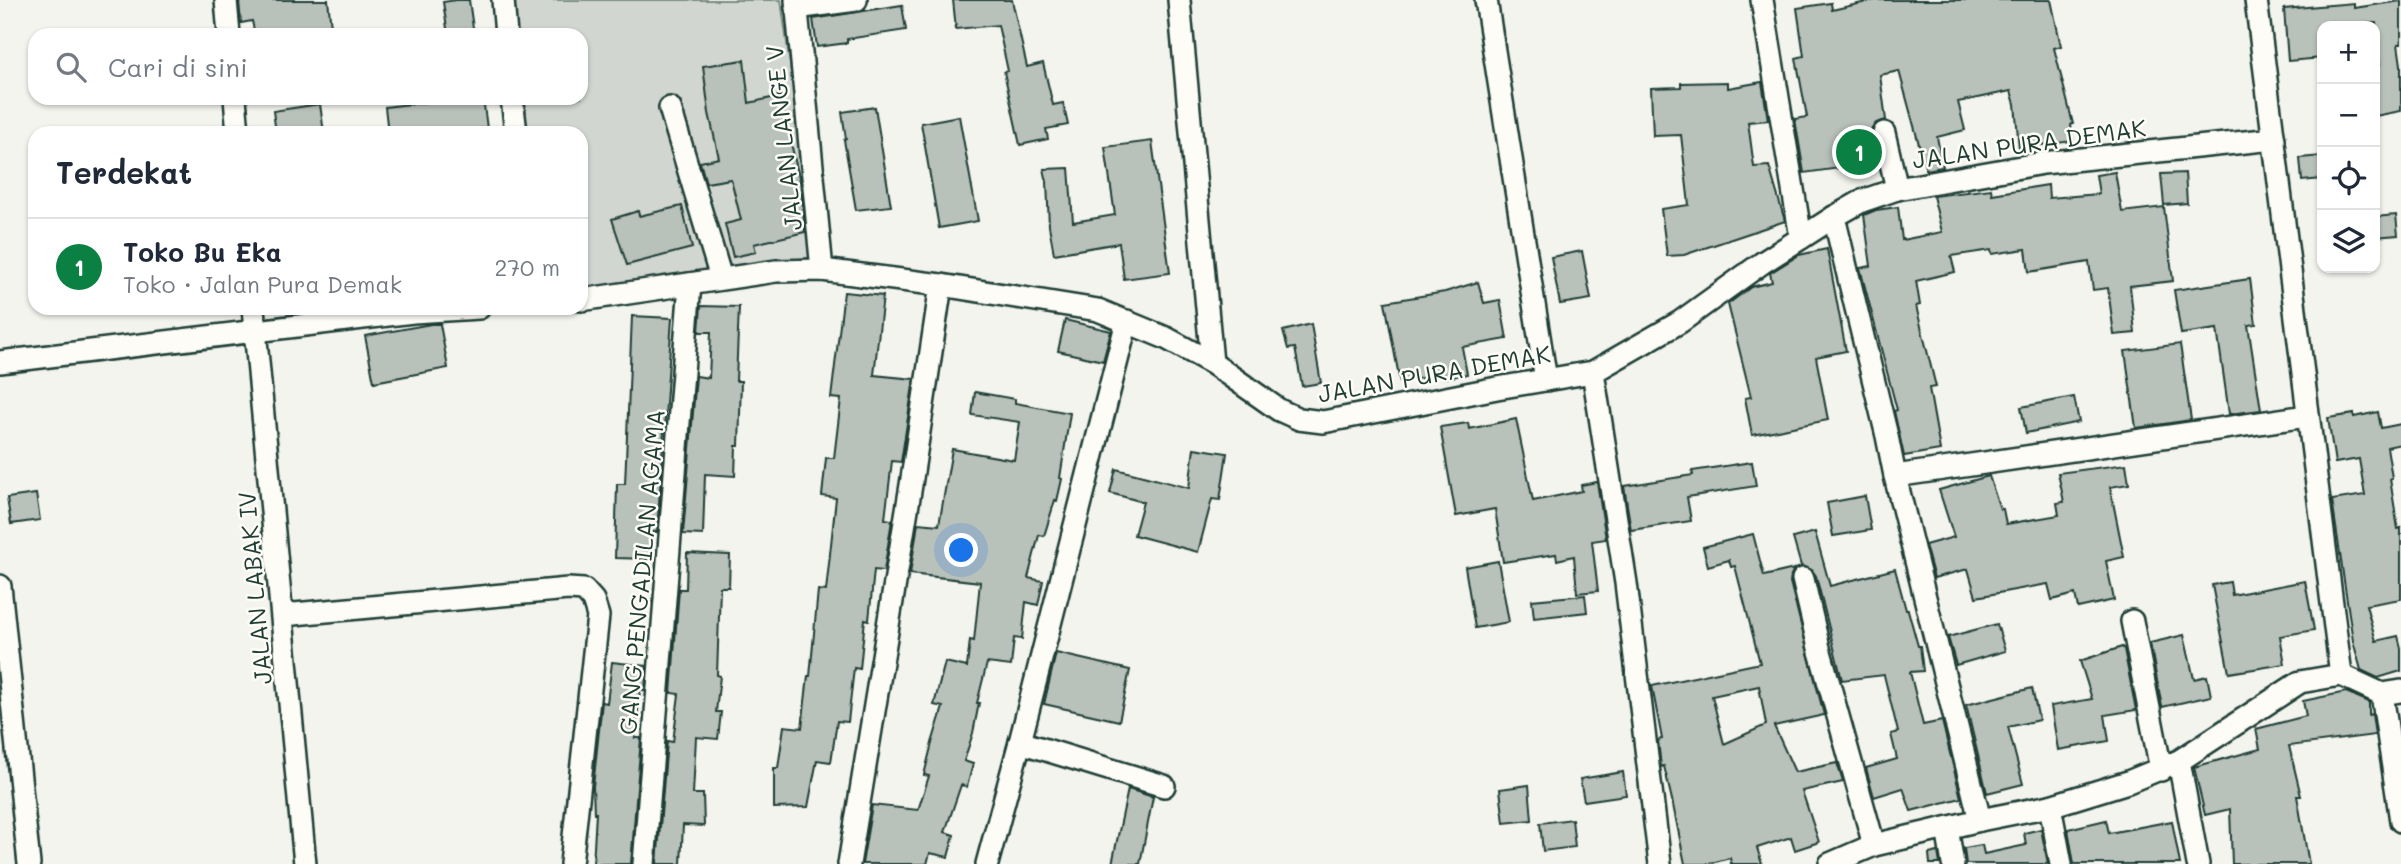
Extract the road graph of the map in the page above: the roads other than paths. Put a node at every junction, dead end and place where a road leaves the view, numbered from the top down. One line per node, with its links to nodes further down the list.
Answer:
1 (226, 0): 9 (street)
2 (503, 0): 10 (street)
3 (856, 0): 8 (street)
4 (1179, 0): 31 (street)
5 (1486, 0): 33 (street)
6 (1762, 0): 20 (street)
7 (2256, 0): 17 (street)
8 (796, 4): 21 (street, JALAN LANGE V)
9 (228, 28)
10 (505, 28)
11 (236, 105): 14 (street)
12 (513, 105): 15 (street)
13 (670, 107): 22 (street)
14 (237, 126)
15 (515, 126)
16 (1884, 133): 18 (street)
17 (2274, 139): 18 (street, JALAN PURA DEMAK); 34 (street)
18 (1897, 188): 19 (street, JALAN PURA DEMAK)
19 (1834, 217): 20 (street, JALAN PURA DEMAK); 35 (street)
20 (1801, 238): 32 (street, JALAN PURA DEMAK)
21 (822, 270): 22 (street, JALAN PURA DEMAK); 24 (street, JALAN PURA DEMAK)
22 (721, 278): 23 (street, JALAN PURA DEMAK)
23 (690, 284): 25 (street, JALAN PURA DEMAK); 53 (street, GANG PENGADILAN AGAMA)
24 (940, 285): 28 (street, JALAN PURA DEMAK); 54 (street)
25 (588, 299)
26 (254, 315): 29 (street, JALAN LABAK IV)
27 (390, 315): 29 (street)
28 (1127, 321): 31 (street, JALAN PURA DEMAK); 42 (street)
29 (255, 332): 30 (street); 38 (street, JALAN LABAK IV)
30 (0, 362)
31 (1212, 363): 33 (street, JALAN PURA DEMAK)
32 (1593, 372): 33 (street, JALAN PURA DEMAK); 56 (street)
33 (1546, 380)
34 (2307, 416): 35 (street); 40 (street)
35 (1895, 476): 46 (street)
36 (1803, 579): 49 (street)
37 (0, 586): 50 (street)
38 (283, 615): 51 (street, JALAN LABAK IV); 52 (street)
39 (2132, 621): 43 (street)
40 (2341, 675): 41 (street); 43 (street)
41 (2391, 693): 47 (street)
42 (1020, 742): 44 (street); 55 (street)
43 (2170, 766): 45 (street); 60 (street)
44 (1164, 786)
45 (2050, 806): 46 (street); 59 (street)
46 (1980, 820): 48 (street)
47 (2401, 821)
48 (1947, 828): 49 (street); 58 (street)
49 (1874, 845): 57 (street)
50 (29, 864)
51 (304, 864)
52 (571, 864)
53 (644, 864)
54 (849, 864)
55 (987, 864)
56 (1660, 864)
57 (1830, 864)
58 (1953, 864)
59 (2061, 864)
60 (2198, 864)

